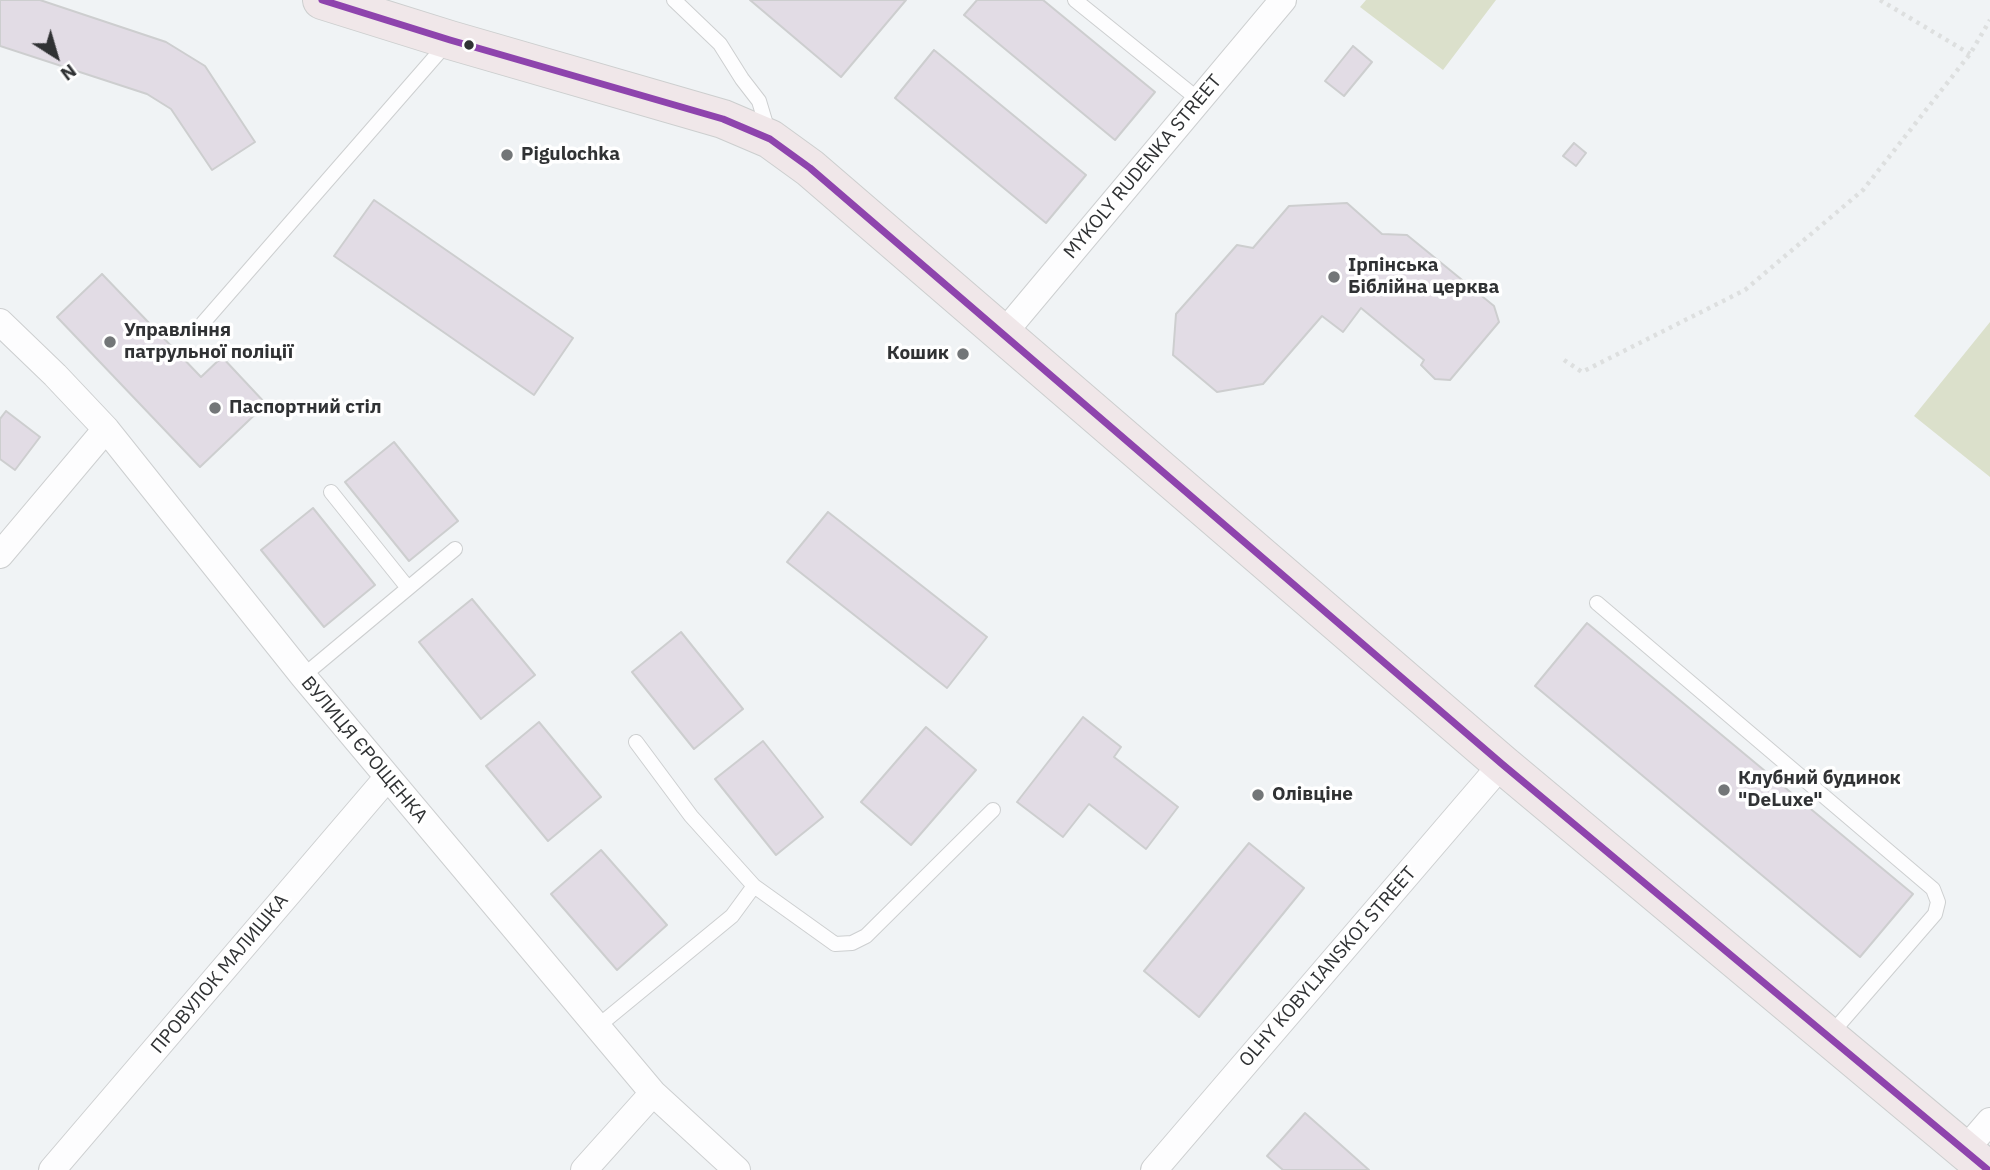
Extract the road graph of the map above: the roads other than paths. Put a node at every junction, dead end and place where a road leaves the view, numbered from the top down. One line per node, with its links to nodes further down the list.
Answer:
1 (322, 0): 5 (main road)
2 (674, 0): 7 (lane)
3 (1075, 0): 6 (lane)
4 (1283, 0): 6 (street, MYKOLY RUDENKA STREET)
5 (450, 40): 7 (main road); 9 (lane)
6 (1199, 100): 10 (street, MYKOLY RUDENKA STREET)
7 (770, 139): 10 (main road)
8 (0, 322): 11 (street, ВУЛИЦЯ ЄРОЩЕНКА)
9 (203, 323)
10 (1003, 334): 19 (main road)
11 (106, 429): 14 (street); 17 (street, ВУЛИЦЯ ЄРОЩЕНКА)
12 (331, 492): 15 (lane)
13 (455, 550): 15 (lane)
14 (0, 555)
15 (408, 588): 17 (lane)
16 (1597, 603): 24 (lane)
17 (303, 676): 20 (street, ВУЛИЦЯ ЄРОЩЕНКА)
18 (636, 742): 22 (lane)
19 (1502, 764): 24 (main road); 31 (street, OLHY KOBYLIANSKOI STREET)
20 (387, 778): 23 (street, ВУЛИЦЯ ЄРОЩЕНКА); 28 (street, ПРОВУЛОК МАЛИШКА)
21 (993, 810): 22 (lane)
22 (754, 886): 23 (lane)
23 (597, 1027): 25 (street, ВУЛИЦЯ ЄРОЩЕНКА)
24 (1829, 1036): 27 (main road)
25 (653, 1093): 29 (street); 30 (street, ВУЛИЦЯ ЄРОЩЕНКА)
26 (1990, 1121): 27 (street)
27 (1977, 1160)
28 (52, 1170)
29 (584, 1170)
30 (737, 1170)
31 (1154, 1170)

